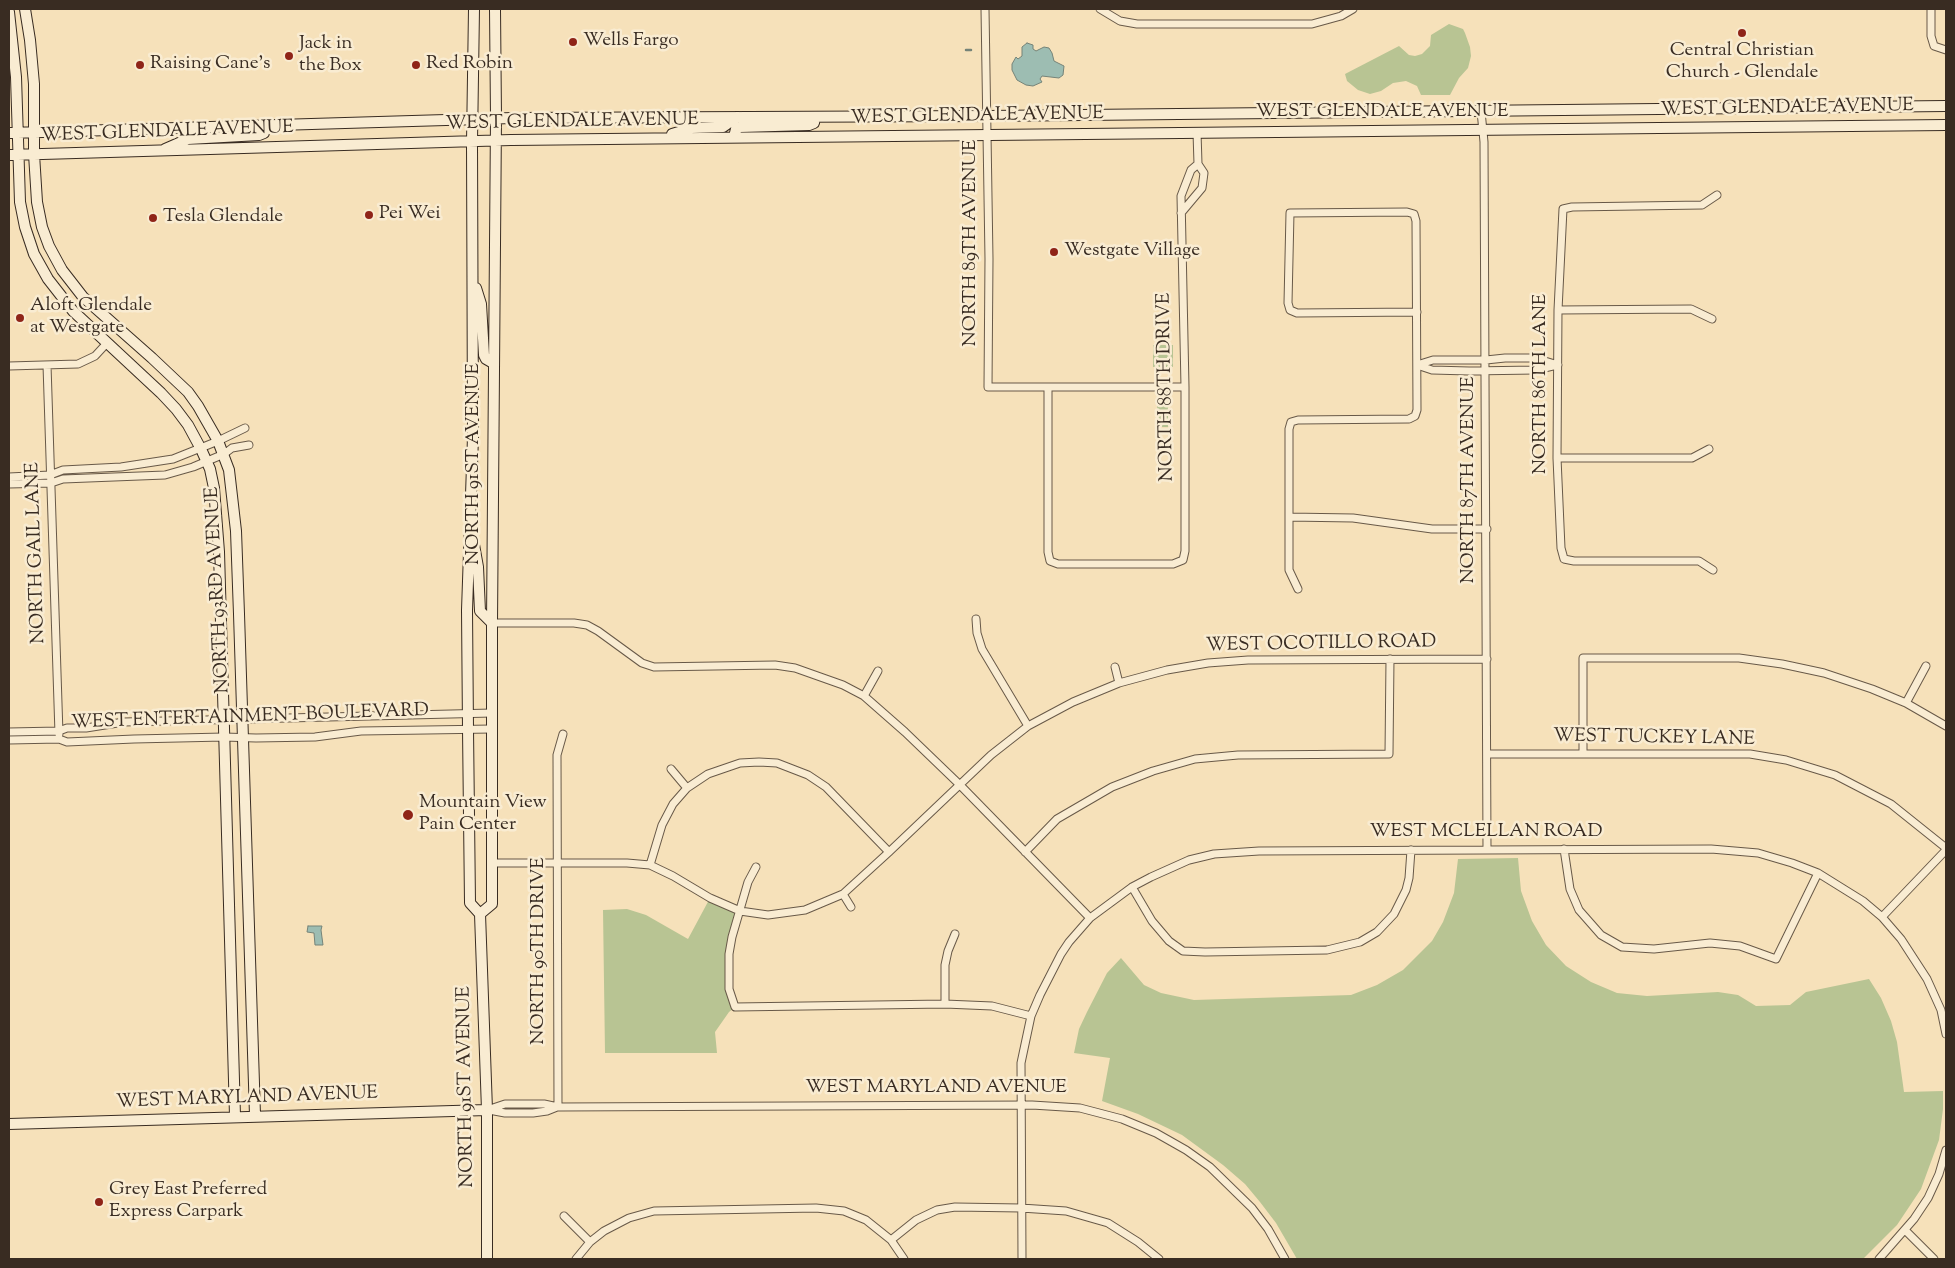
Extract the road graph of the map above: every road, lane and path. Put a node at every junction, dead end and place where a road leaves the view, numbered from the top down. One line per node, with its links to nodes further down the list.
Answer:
1 (24, 9): 21 (main road, NORTH 93RD AVENUE)
2 (474, 9): 17 (main road, NORTH 91ST AVENUE)
3 (495, 9): 16 (main road, NORTH 91ST AVENUE)
4 (985, 9): 13 (street, NORTH 89TH AVENUE)
5 (1100, 9): 6 (street)
6 (1353, 9)
7 (1931, 9): 9 (street)
8 (9, 12): 23 (main road, NORTH 93RD AVENUE)
9 (1946, 50)
10 (1946, 106): 11 (main road, WEST GLENDALE AVENUE)
11 (1481, 111): 12 (main road, WEST GLENDALE AVENUE); 20 (street, NORTH 87TH AVENUE)
12 (1197, 114): 13 (main road, WEST GLENDALE AVENUE); 22 (main road)
13 (987, 116): 15 (main road, WEST GLENDALE AVENUE); 24 (street, NORTH 89TH AVENUE)
14 (736, 117): 15 (main road, WEST GLENDALE AVENUE); 16 (main road, WEST GLENDALE AVENUE); 26 (main road)
15 (816, 117): 25 (main road)
16 (496, 118): 17 (main road, WEST GLENDALE AVENUE); 27 (main road, NORTH 91ST AVENUE)
17 (472, 119): 19 (main road, WEST GLENDALE AVENUE); 28 (main road, NORTH 91ST AVENUE)
18 (1946, 125): 20 (main road, WEST GLENDALE AVENUE)
19 (265, 126): 21 (main road, WEST GLENDALE AVENUE); 29 (main road)
20 (1483, 130): 22 (main road, WEST GLENDALE AVENUE); 43 (street, NORTH 87TH AVENUE)
21 (36, 132): 23 (main road, WEST GLENDALE AVENUE); 30 (main road, NORTH 93RD AVENUE)
22 (1197, 132): 24 (main road, WEST GLENDALE AVENUE); 32 (street)
23 (13, 133): 31 (main road, NORTH 93RD AVENUE)
24 (987, 134): 25 (main road, WEST GLENDALE AVENUE); 51 (street, NORTH 89TH AVENUE)
25 (734, 137): 26 (main road, WEST GLENDALE AVENUE)
26 (660, 138): 27 (main road, WEST GLENDALE AVENUE)
27 (496, 141): 28 (main road, WEST GLENDALE AVENUE); 44 (main road, NORTH 91ST AVENUE)
28 (472, 142): 29 (main road, WEST GLENDALE AVENUE); 37 (main road, NORTH 91ST AVENUE)
29 (162, 151): 30 (main road, WEST GLENDALE AVENUE)
30 (34, 154): 31 (main road, WEST GLENDALE AVENUE); 54 (main road, NORTH 93RD AVENUE)
31 (13, 155): 41 (main road, NORTH 93RD AVENUE)
32 (1198, 164): 33 (street, NORTH 88TH DRIVE); 34 (street)
33 (1188, 181): 34 (street); 36 (street, NORTH 88TH DRIVE)
34 (1202, 188): 36 (street)
35 (1717, 195): 38 (street, NORTH 86TH LANE)
36 (1181, 213): 52 (street, NORTH 88TH DRIVE)
37 (473, 278): 44 (main road); 66 (main road, NORTH 91ST AVENUE)
38 (1558, 310): 40 (street); 47 (street, NORTH 86TH LANE)
39 (1417, 312): 39 (street); 46 (street)
40 (1712, 319)
41 (107, 343): 45 (street); 56 (main road, NORTH 93RD AVENUE)
42 (1526, 358): 43 (street); 47 (street); 50 (street)
43 (1486, 360): 46 (street); 49 (street, NORTH 87TH AVENUE)
44 (493, 363): 71 (main road, NORTH 91ST AVENUE)
45 (47, 365): 48 (street); 61 (street, NORTH GAIL LANE)
46 (1417, 365): 49 (street); 65 (street)
47 (1558, 365): 50 (street); 59 (street, NORTH 86TH LANE)
48 (9, 366)
49 (1486, 370): 50 (street); 67 (street, NORTH 87TH AVENUE)
50 (1526, 370)
51 (1048, 387): 52 (street); 52 (street, NORTH 88TH DRIVE)
52 (1184, 387)
53 (245, 428): 54 (street)
54 (218, 442): 56 (street); 58 (main road, NORTH 93RD AVENUE)
55 (249, 446): 58 (street)
56 (201, 449): 60 (main road, NORTH 93RD AVENUE); 61 (street)
57 (1709, 449): 59 (street)
58 (224, 454): 60 (street); 83 (main road, NORTH 93RD AVENUE)
59 (1558, 458): 68 (street, NORTH 86TH LANE)
60 (207, 461): 63 (street); 82 (main road, NORTH 93RD AVENUE)
61 (50, 475): 62 (street); 63 (street, NORTH GAIL LANE)
62 (9, 477)
63 (51, 483): 64 (street); 90 (street, NORTH GAIL LANE)
64 (9, 484)
65 (1289, 517): 67 (street); 69 (street)
66 (470, 528): 71 (main road); 80 (main road, NORTH 91ST AVENUE)
67 (1487, 529): 73 (street, NORTH 87TH AVENUE)
68 (1713, 570)
69 (1298, 589)
70 (976, 619): 84 (street)
71 (492, 623): 78 (street); 81 (main road, NORTH 91ST AVENUE)
72 (1390, 659): 73 (street, WEST OCOTILLO ROAD); 77 (street, WEST OCOTILLO ROAD); 104 (street)
73 (1487, 659): 94 (street, NORTH 87TH AVENUE)
74 (1926, 666): 79 (street)
75 (1115, 667): 77 (street)
76 (878, 671): 78 (street)
77 (1119, 683): 84 (street, WEST OCOTILLO ROAD)
78 (864, 696): 97 (street)
79 (1906, 703): 85 (street); 95 (street)
80 (468, 713): 81 (street, WEST ENTERTAINMENT BOULEVARD); 83 (street, WEST ENTERTAINMENT BOULEVARD); 86 (main road, NORTH 91ST AVENUE)
81 (492, 713): 87 (main road, NORTH 91ST AVENUE)
82 (224, 720): 83 (street, WEST ENTERTAINMENT BOULEVARD); 90 (street, WEST ENTERTAINMENT BOULEVARD); 91 (main road, NORTH 93RD AVENUE)
83 (243, 720): 92 (main road, NORTH 93RD AVENUE)
84 (1028, 726): 97 (street, WEST OCOTILLO ROAD)
85 (1946, 726)
86 (468, 729): 87 (street, WEST ENTERTAINMENT BOULEVARD); 92 (street, WEST ENTERTAINMENT BOULEVARD); 114 (main road, NORTH 91ST AVENUE)
87 (492, 729): 105 (main road, NORTH 91ST AVENUE)
88 (9, 732): 90 (street, WEST ENTERTAINMENT BOULEVARD)
89 (562, 734): 106 (street, NORTH 90TH DRIVE)
90 (59, 735): 91 (street, WEST ENTERTAINMENT BOULEVARD); 93 (street, WEST ENTERTAINMENT BOULEVARD)
91 (224, 737): 92 (street, WEST ENTERTAINMENT BOULEVARD); 126 (main road, NORTH 93RD AVENUE)
92 (243, 738): 125 (main road, NORTH 93RD AVENUE)
93 (9, 740)
94 (1487, 754): 95 (street, WEST TUCKEY LANE); 99 (street, NORTH 87TH AVENUE)
95 (1583, 754): 101 (street, WEST TUCKEY LANE)
96 (671, 768): 98 (street)
97 (959, 784): 103 (street); 104 (street)
98 (687, 788): 103 (street); 107 (street)
99 (1488, 849): 100 (street, WEST MCLELLAN ROAD); 102 (street, WEST MCLELLAN ROAD)
100 (1564, 849): 109 (street, WEST MCLELLAN ROAD); 109 (street)
101 (1946, 849): 115 (street)
102 (1411, 850): 110 (street, WEST MCLELLAN ROAD); 110 (street)
103 (890, 852): 111 (street)
104 (1024, 852): 116 (street)
105 (492, 863): 106 (street); 114 (main road, NORTH 91ST AVENUE)
106 (556, 863): 107 (street); 123 (street, NORTH 90TH DRIVE)
107 (650, 865): 113 (street)
108 (756, 867): 113 (street)
109 (1818, 873): 115 (street, WEST MCLELLAN ROAD)
110 (1132, 887): 116 (street, WEST MCLELLAN ROAD)
111 (843, 894): 112 (street); 113 (street)
112 (851, 907)
113 (740, 910): 118 (street)
114 (480, 914): 124 (main road, NORTH 91ST AVENUE)
115 (1882, 917): 119 (street, WEST MCLELLAN ROAD)
116 (1090, 918): 120 (street)
117 (955, 934): 118 (street)
118 (945, 1004): 120 (street)
119 (1943, 1009): 121 (street, WEST MCLELLAN ROAD)
120 (1031, 1016): 122 (street)
121 (1946, 1034)
122 (1020, 1105): 123 (street, WEST MARYLAND AVENUE); 129 (street); 139 (street, WEST MARYLAND AVENUE)
123 (558, 1107): 124 (street, WEST MARYLAND AVENUE)
124 (487, 1110): 125 (main road, WEST MARYLAND AVENUE); 134 (main road, NORTH 91ST AVENUE)
125 (255, 1115): 126 (main road, WEST MARYLAND AVENUE)
126 (235, 1116): 127 (main road, WEST MARYLAND AVENUE)
127 (9, 1124)
128 (1946, 1150): 131 (street)
129 (1021, 1208): 132 (street); 137 (street); 138 (street)
130 (564, 1216): 133 (street)
131 (1905, 1230): 140 (street); 141 (street)
132 (891, 1240): 133 (street); 136 (street)
133 (590, 1242): 135 (street)
134 (487, 1259)
135 (576, 1259)
136 (904, 1259)
137 (1022, 1259)
138 (1159, 1259)
139 (1285, 1259)
140 (1880, 1259)
141 (1934, 1259)

